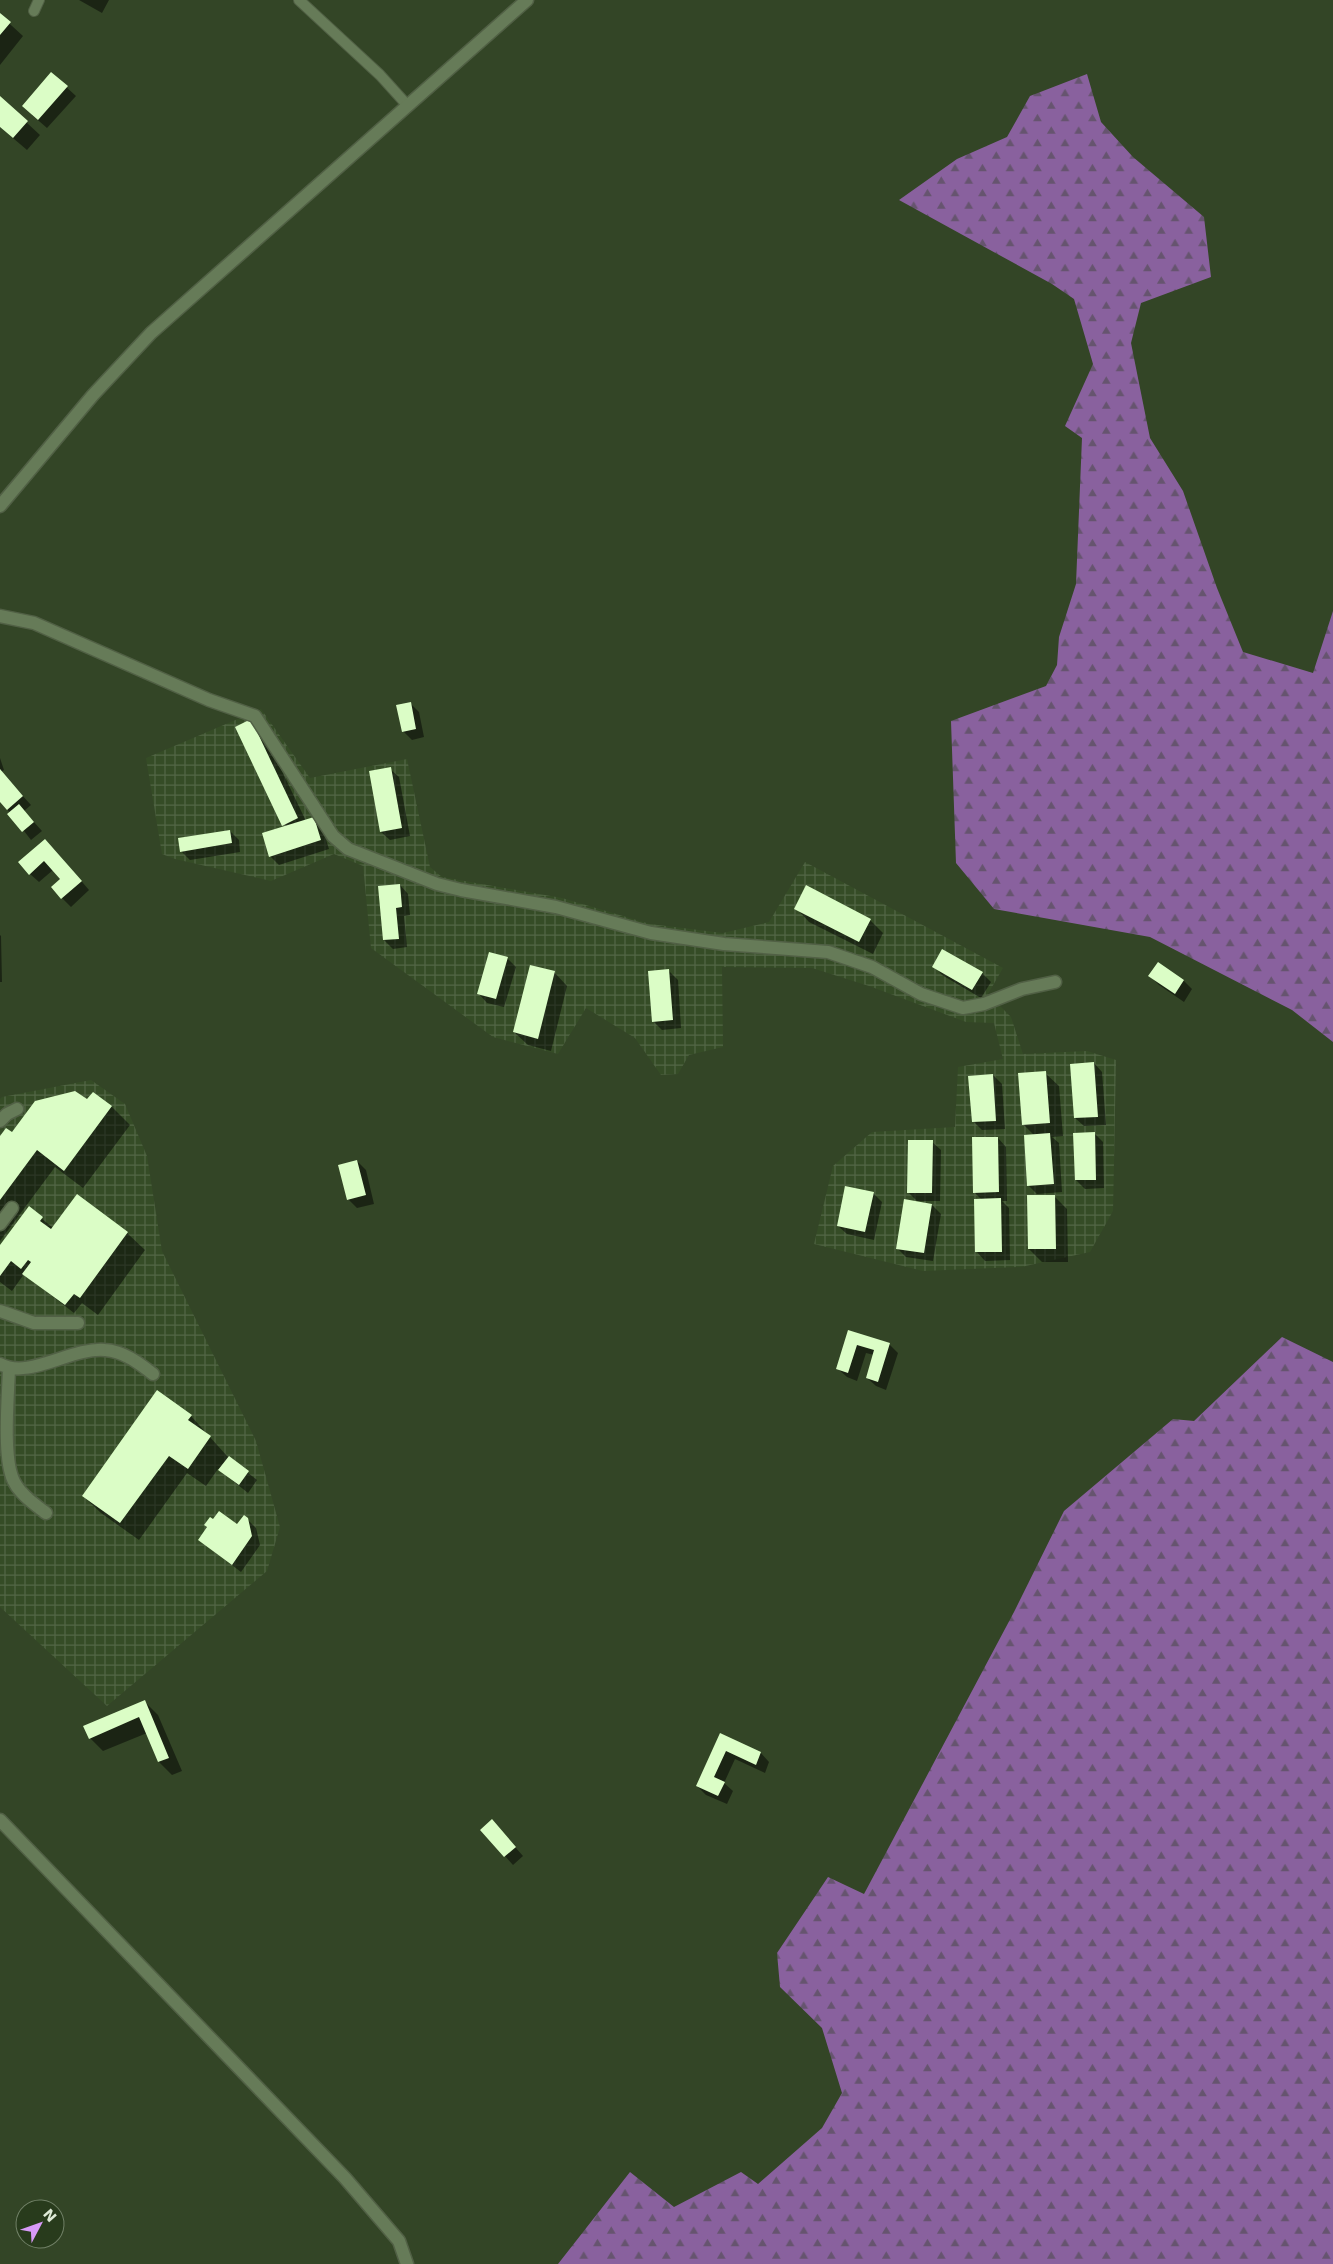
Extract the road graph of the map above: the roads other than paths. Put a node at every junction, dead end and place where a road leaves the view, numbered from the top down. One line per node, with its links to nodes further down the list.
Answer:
1 (39, 0): 4 (lane)
2 (299, 0): 5 (lane)
3 (527, 0): 5 (street)
4 (34, 11)
5 (408, 106): 6 (street)
6 (0, 506)
7 (0, 616): 8 (street)
8 (1055, 982)
9 (17, 1109): 10 (street)
10 (0, 1121)
11 (12, 1208): 12 (street)
12 (0, 1224)
13 (0, 1311): 14 (street)
14 (78, 1323)
15 (5, 1367): 16 (street); 17 (street)
16 (153, 1374)
17 (46, 1513)
18 (0, 1820): 19 (street)
19 (407, 2264)

